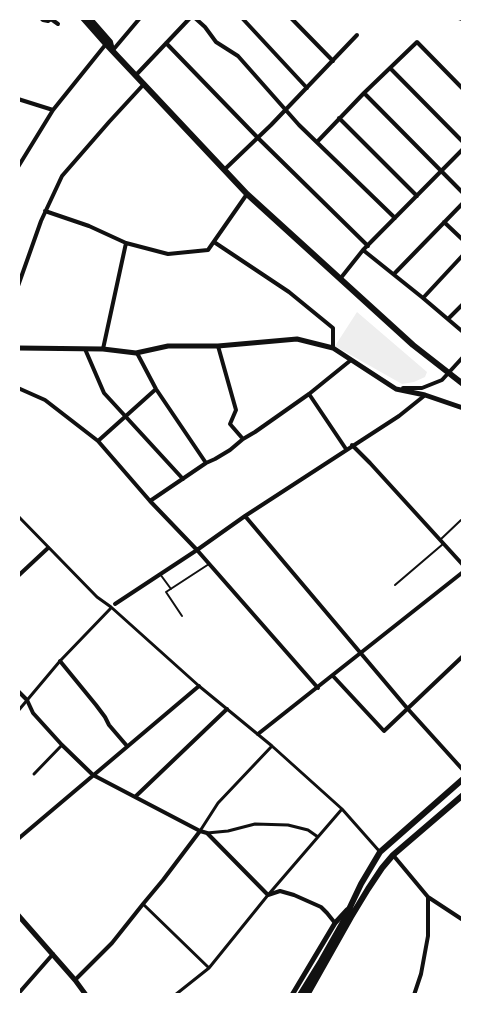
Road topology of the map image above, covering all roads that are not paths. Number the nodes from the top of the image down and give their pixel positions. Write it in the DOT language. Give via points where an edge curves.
graph roads {
  1 [pos="41,18"];
  2 [pos="83,18"];
  3 [pos="89,18"];
  4 [pos="140,18"];
  5 [pos="190,18"];
  6 [pos="195,18"];
  7 [pos="242,18"];
  8 [pos="291,18"];
  9 [pos="58,24"];
  10 [pos="357,35"];
  11 [pos="106,44"];
  12 [pos="166,44"];
  13 [pos="112,50"];
  14 [pos="333,61"];
  15 [pos="390,68"];
  16 [pos="136,76"];
  17 [pos="144,84"];
  18 [pos="307,88"];
  19 [pos="463,89"];
  20 [pos="364,93"];
  21 [pos="18,99"];
  22 [pos="53,110"];
  23 [pos="286,110"];
  24 [pos="339,118"];
  25 [pos="258,138"];
  26 [pos="317,142"];
  27 [pos="463,142"];
  28 [pos="463,149"];
  29 [pos="18,168"];
  30 [pos="224,171"];
  31 [pos="442,172"];
  32 [pos="463,193"];
  33 [pos="248,194"];
  34 [pos="417,196"];
  35 [pos="463,203"];
  36 [pos="45,211"];
  37 [pos="395,218"];
  38 [pos="444,222"];
  39 [pos="463,240"];
  40 [pos="214,242"];
  41 [pos="126,243"];
  42 [pos="368,246"];
  43 [pos="363,250"];
  44 [pos="463,255"];
  45 [pos="394,274"];
  46 [pos="339,279"];
  47 [pos="18,286"];
  48 [pos="423,298"];
  49 [pos="463,304"];
  50 [pos="448,319"];
  51 [pos="463,332"];
  52 [pos="218,346"];
  53 [pos="18,348"];
  54 [pos="333,348"];
  55 [pos="103,349"];
  56 [pos="85,350"];
  57 [pos="136,352"];
  58 [pos="463,357"];
  59 [pos="351,360"];
  60 [pos="448,373"];
  61 [pos="463,384"];
  62 [pos="18,388"];
  63 [pos="156,389"];
  64 [pos="396,389"];
  65 [pos="309,394"];
  66 [pos="425,395"];
  67 [pos="463,408"];
  68 [pos="126,416"];
  69 [pos="243,439"];
  70 [pos="98,441"];
  71 [pos="352,445"];
  72 [pos="346,449"];
  73 [pos="206,463"];
  74 [pos="183,479"];
  75 [pos="150,501"];
  76 [pos="18,516"];
  77 [pos="244,516"];
  78 [pos="461,520"];
  79 [pos="441,542"];
  80 [pos="48,548"];
  81 [pos="197,550"];
  82 [pos="209,564"];
  83 [pos="463,565"];
  84 [pos="463,572"];
  85 [pos="160,574"];
  86 [pos="18,576"];
  87 [pos="395,585"];
  88 [pos="171,589"];
  89 [pos="113,606"];
  90 [pos="182,616"];
  91 [pos="362,653"];
  92 [pos="463,656"];
  93 [pos="60,661"];
  94 [pos="333,676"];
  95 [pos="200,686"];
  96 [pos="318,688"];
  97 [pos="18,691"];
  98 [pos="27,700"];
  99 [pos="407,708"];
  100 [pos="227,709"];
  101 [pos="18,711"];
  102 [pos="258,734"];
  103 [pos="62,745"];
  104 [pos="127,746"];
  105 [pos="272,746"];
  106 [pos="463,770"];
  107 [pos="34,774"];
  108 [pos="93,775"];
  109 [pos="463,779"];
  110 [pos="463,795"];
  111 [pos="136,796"];
  112 [pos="342,809"];
  113 [pos="200,831"];
  114 [pos="207,833"];
  115 [pos="318,837"];
  116 [pos="18,839"];
  117 [pos="380,852"];
  118 [pos="393,855"];
  119 [pos="268,895"];
  120 [pos="428,897"];
  121 [pos="143,904"];
  122 [pos="348,908"];
  123 [pos="18,915"];
  124 [pos="463,920"];
  125 [pos="335,923"];
  126 [pos="53,954"];
  127 [pos="209,968"];
  128 [pos="75,980"];
  129 [pos="18,994"];
  130 [pos="86,995"];
  131 [pos="174,995"];
  132 [pos="292,995"];
  133 [pos="300,995"];
  134 [pos="307,995"];
  135 [pos="414,995"];
  1 -- 9 [label="street"];
  2 -- 11 [label="main road"];
  3 -- 13 [label="main road" via="110,42"];
  4 -- 13 [label="street"];
  5 -- 12 [label="street"];
  6 -- 23 [label="street" via="216,42 238,56"];
  7 -- 18 [label="street"];
  8 -- 14 [label="street"];
  10 -- 14 [label="street"];
  11 -- 13 [label="main road"];
  11 -- 22 [label="street"];
  12 -- 16 [label="street"];
  12 -- 25 [label="street"];
  13 -- 16 [label="main road"];
  14 -- 18 [label="street"];
  15 -- 19 [label="street" via="417,42"];
  15 -- 20 [label="street"];
  15 -- 27 [label="street"];
  16 -- 17 [label="main road"];
  17 -- 30 [label="main road"];
  17 -- 36 [label="street" via="62,176"];
  18 -- 23 [label="street"];
  20 -- 24 [label="street"];
  20 -- 31 [label="street"];
  21 -- 22 [label="street"];
  22 -- 29 [label="street"];
  23 -- 25 [label="street"];
  23 -- 26 [label="street"];
  24 -- 26 [label="street"];
  24 -- 34 [label="street"];
  25 -- 30 [label="street"];
  25 -- 42 [label="street"];
  26 -- 37 [label="street"];
  28 -- 31 [label="street"];
  30 -- 33 [label="main road"];
  31 -- 32 [label="street"];
  31 -- 34 [label="street"];
  33 -- 40 [label="street"];
  33 -- 46 [label="main road"];
  34 -- 37 [label="street"];
  35 -- 38 [label="street"];
  36 -- 41 [label="street"];
  36 -- 47 [label="street"];
  37 -- 42 [label="street"];
  38 -- 39 [label="street"];
  38 -- 45 [label="street"];
  40 -- 41 [label="street" via="208,250 168,254"];
  40 -- 54 [label="street" via="289,292 333,328"];
  41 -- 55 [label="street"];
  42 -- 43 [label="street"];
  43 -- 45 [label="street"];
  43 -- 46 [label="street"];
  44 -- 48 [label="street"];
  45 -- 48 [label="street"];
  46 -- 60 [label="main road"];
  48 -- 50 [label="street"];
  49 -- 50 [label="street"];
  50 -- 51 [label="street"];
  52 -- 54 [label="street" via="297,339"];
  52 -- 57 [label="street" via="168,346"];
  52 -- 69 [label="street" via="236,410 230,424"];
  53 -- 56 [label="street"];
  54 -- 59 [label="street"];
  55 -- 56 [label="street"];
  55 -- 57 [label="street"];
  56 -- 68 [label="street" via="104,393"];
  57 -- 63 [label="street"];
  58 -- 60 [label="street"];
  59 -- 64 [label="street"];
  59 -- 65 [label="street"];
  60 -- 61 [label="main road"];
  60 -- 64 [label="street" via="442,380 422,388"];
  62 -- 70 [label="street" via="45,400"];
  63 -- 68 [label="street"];
  63 -- 73 [label="street"];
  64 -- 66 [label="street"];
  65 -- 69 [label="street"];
  65 -- 72 [label="street"];
  66 -- 67 [label="street"];
  66 -- 71 [label="street"];
  68 -- 70 [label="street"];
  68 -- 74 [label="street"];
  69 -- 73 [label="street"];
  70 -- 75 [label="street"];
  71 -- 72 [label="street"];
  71 -- 79 [label="street"];
  72 -- 77 [label="street"];
  73 -- 74 [label="street"];
  74 -- 75 [label="street"];
  75 -- 81 [label="street"];
  76 -- 80 [label="street"];
  77 -- 81 [label="street"];
  77 -- 91 [label="street"];
  78 -- 79 [label="lane"];
  79 -- 83 [label="street"];
  79 -- 87 [label="lane"];
  80 -- 86 [label="street"];
  80 -- 89 [label="street" via="97,597"];
  81 -- 82 [label="street"];
  81 -- 85 [label="street"];
  82 -- 88 [label="lane"];
  82 -- 96 [label="street"];
  84 -- 91 [label="street"];
  85 -- 88 [label="lane"];
  85 -- 89 [label="street"];
  88 -- 90 [label="lane" via="166,592"];
  89 -- 93 [label="street"];
  89 -- 95 [label="street"];
  91 -- 94 [label="street"];
  91 -- 99 [label="street"];
  92 -- 99 [label="street"];
  93 -- 98 [label="street"];
  93 -- 104 [label="street"];
  94 -- 96 [label="street"];
  94 -- 99 [label="street" via="384,731"];
  95 -- 100 [label="street"];
  95 -- 104 [label="street"];
  96 -- 102 [label="street"];
  97 -- 98 [label="street"];
  98 -- 101 [label="street"];
  98 -- 103 [label="street" via="33,713"];
  99 -- 106 [label="street"];
  100 -- 102 [label="street"];
  100 -- 111 [label="street"];
  102 -- 105 [label="street"];
  103 -- 107 [label="street"];
  103 -- 108 [label="street"];
  104 -- 108 [label="street"];
  105 -- 112 [label="street"];
  105 -- 113 [label="street" via="218,802"];
  108 -- 111 [label="street"];
  108 -- 116 [label="street"];
  109 -- 117 [label="main road"];
  110 -- 118 [label="main road"];
  111 -- 113 [label="street"];
  112 -- 115 [label="street"];
  112 -- 117 [label="street"];
  113 -- 114 [label="street"];
  113 -- 121 [label="street"];
  114 -- 115 [label="street" via="255,824 288,825"];
  114 -- 119 [label="street"];
  115 -- 119 [label="street"];
  117 -- 122 [label="main road"];
  118 -- 120 [label="street"];
  118 -- 134 [label="main road" via="368,889"];
  119 -- 125 [label="street" via="280,891 294,895 321,907"];
  119 -- 127 [label="street"];
  120 -- 124 [label="street"];
  120 -- 135 [label="street" via="428,936"];
  121 -- 127 [label="street"];
  121 -- 128 [label="street"];
  122 -- 125 [label="street"];
  122 -- 133 [label="main road"];
  123 -- 126 [label="street"];
  125 -- 132 [label="street"];
  126 -- 128 [label="street"];
  126 -- 129 [label="street"];
  127 -- 131 [label="street"];
  128 -- 130 [label="street"];
}
